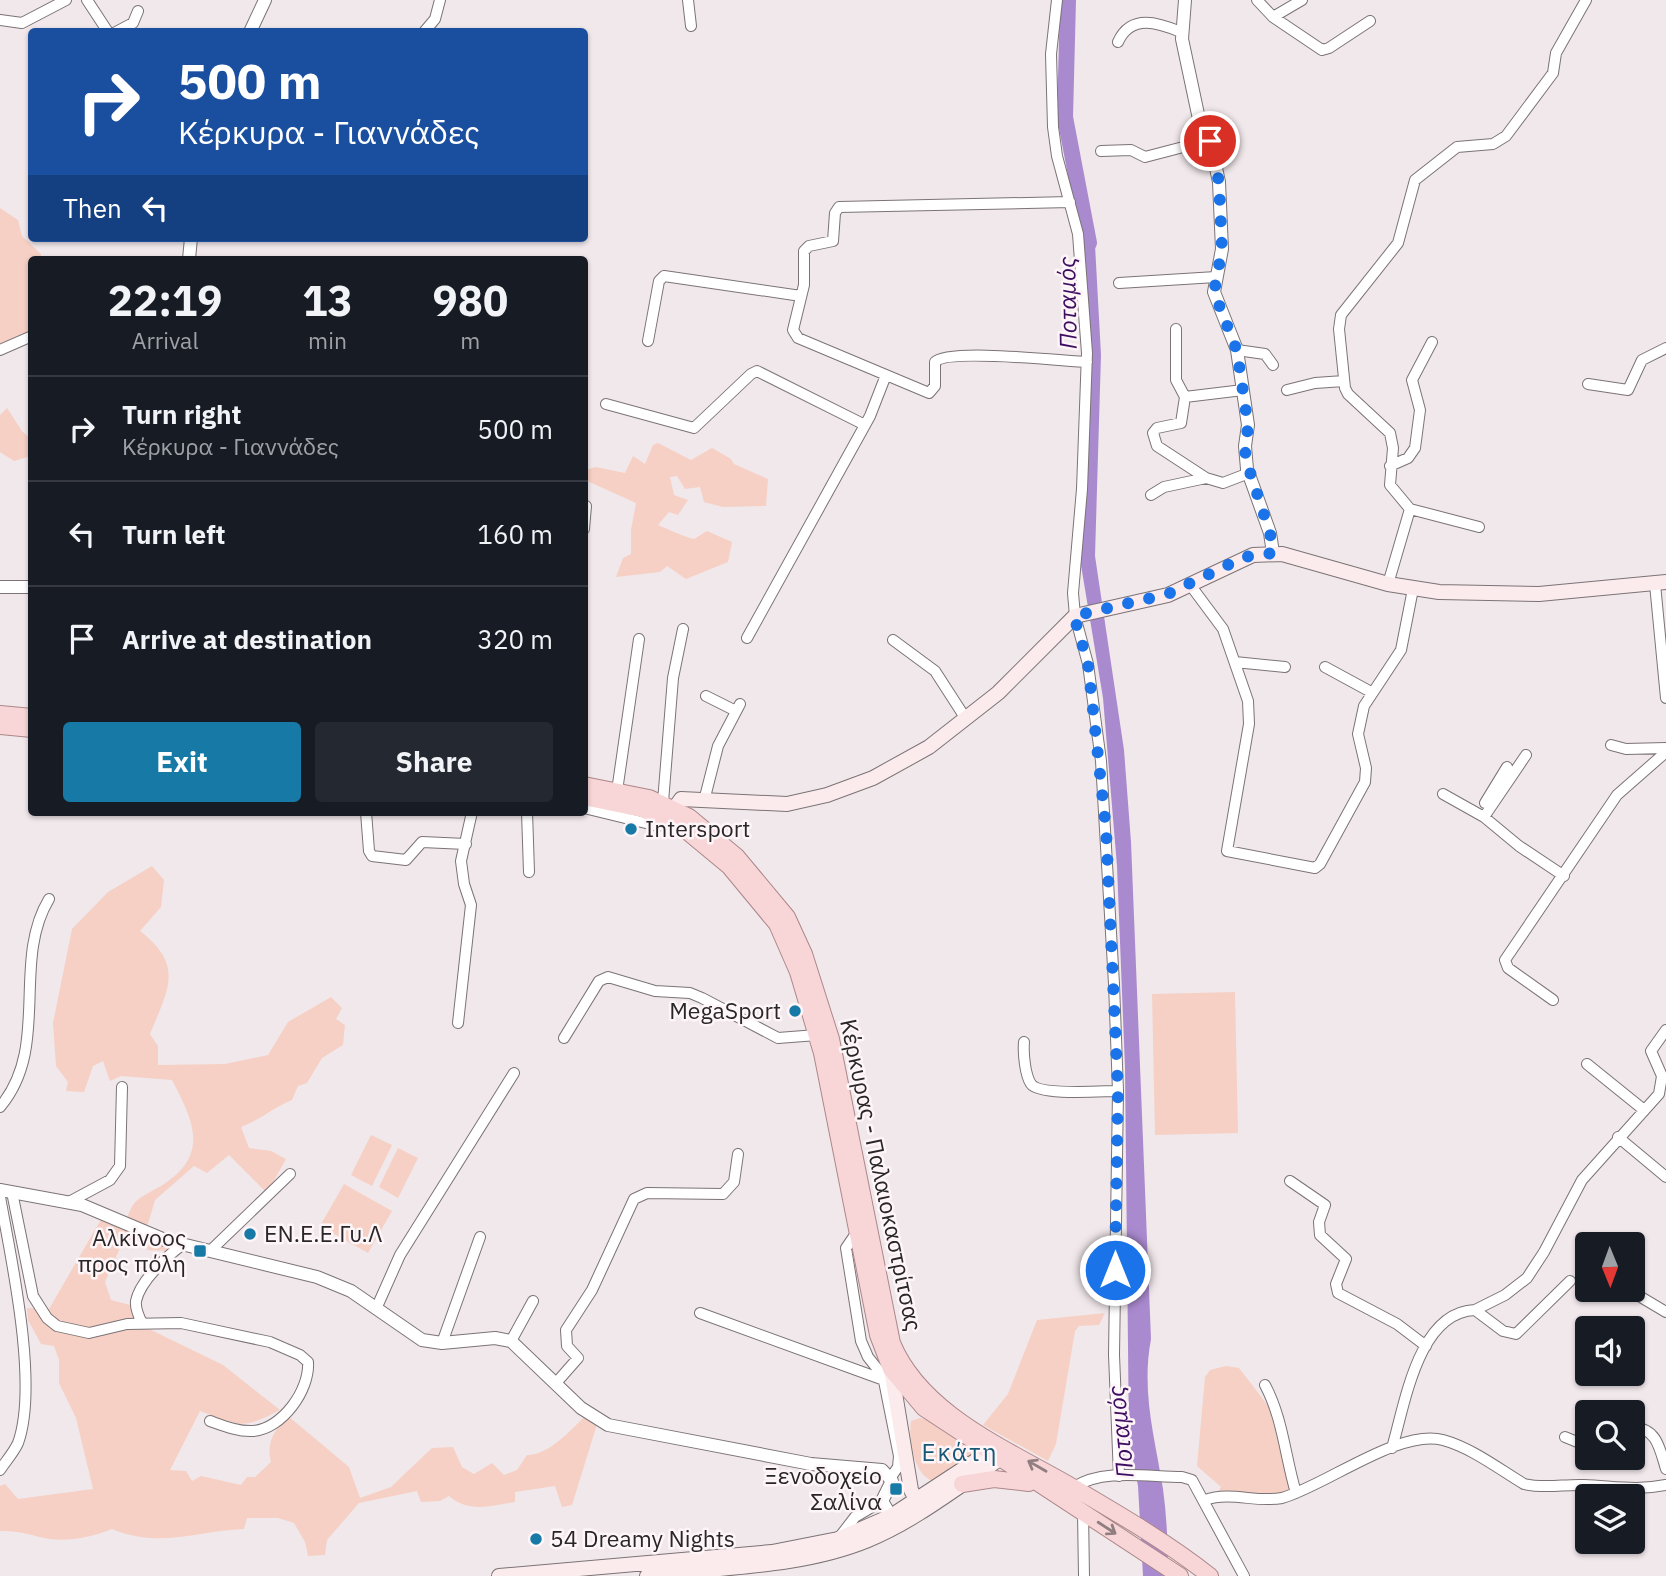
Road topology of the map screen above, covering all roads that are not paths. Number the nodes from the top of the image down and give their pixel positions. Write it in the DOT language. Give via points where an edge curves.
graph roads {
  1 [pos="66,0"];
  2 [pos="87,0"];
  3 [pos="265,0"];
  4 [pos="440,0"];
  5 [pos="688,0"];
  6 [pos="1057,0"];
  7 [pos="1185,0"];
  8 [pos="1257,0"];
  9 [pos="1302,0"];
  10 [pos="1586,0"];
  11 [pos="138,11"];
  12 [pos="1272,17"];
  13 [pos="0,20"];
  14 [pos="1370,21"];
  15 [pos="691,26"];
  16 [pos="105,28"];
  17 [pos="124,28"];
  18 [pos="252,28"];
  19 [pos="427,28"];
  20 [pos="1181,32"];
  21 [pos="1118,41"];
  22 [pos="1210,141"];
  23 [pos="1101,150"];
  24 [pos="1070,202"];
  25 [pos="1216,277"];
  26 [pos="1119,283"];
  27 [pos="801,296"];
  28 [pos="1176,329"];
  29 [pos="28,338"];
  30 [pos="648,341"];
  31 [pos="1432,341"];
  32 [pos="1666,348"];
  33 [pos="0,350"];
  34 [pos="1237,351"];
  35 [pos="1087,362"];
  36 [pos="1273,365"];
  37 [pos="886,375"];
  38 [pos="1345,381"];
  39 [pos="1588,384"];
  40 [pos="1243,390"];
  41 [pos="1287,390"];
  42 [pos="1185,397"];
  43 [pos="606,404"];
  44 [pos="865,425"];
  45 [pos="1391,466"];
  46 [pos="1249,473"];
  47 [pos="1206,478"];
  48 [pos="1151,495"];
  49 [pos="1410,509"];
  50 [pos="1479,527"];
  51 [pos="1273,553"];
  52 [pos="1660,583"];
  53 [pos="1388,584"];
  54 [pos="1191,586"];
  55 [pos="0,587"];
  56 [pos="28,587"];
  57 [pos="1413,589"];
  58 [pos="1080,614"];
  59 [pos="683,629"];
  60 [pos="747,638"];
  61 [pos="639,639"];
  62 [pos="893,640"];
  63 [pos="1235,662"];
  64 [pos="1285,667"];
  65 [pos="1325,667"];
  66 [pos="1371,692"];
  67 [pos="706,696"];
  68 [pos="1666,698"];
  69 [pos="0,714"];
  70 [pos="28,717"];
  71 [pos="966,719"];
  72 [pos="0,726"];
  73 [pos="28,729"];
  74 [pos="1611,745"];
  75 [pos="1666,750"];
  76 [pos="1526,755"];
  77 [pos="1507,767"];
  78 [pos="588,787"];
  79 [pos="1443,793"];
  80 [pos="588,798"];
  81 [pos="704,801"];
  82 [pos="615,802"];
  83 [pos="588,807"];
  84 [pos="672,812"];
  85 [pos="366,816"];
  86 [pos="471,816"];
  87 [pos="527,816"];
  88 [pos="1481,816"];
  89 [pos="466,844"];
  90 [pos="529,872"];
  91 [pos="1564,876"];
  92 [pos="49,899"];
  93 [pos="1553,1000"];
  94 [pos="458,1023"];
  95 [pos="1666,1030"];
  96 [pos="817,1035"];
  97 [pos="564,1038"];
  98 [pos="1024,1042"];
  99 [pos="1587,1064"];
  100 [pos="514,1073"];
  101 [pos="122,1087"];
  102 [pos="1118,1091"];
  103 [pos="0,1107"];
  104 [pos="1644,1110"];
  105 [pos="1618,1137"];
  106 [pos="738,1154"];
  107 [pos="290,1174"];
  108 [pos="1666,1177"];
  109 [pos="1290,1181"];
  110 [pos="4,1193"];
  111 [pos="69,1202"];
  112 [pos="480,1237"];
  113 [pos="182,1245"];
  114 [pos="210,1251"];
  115 [pos="1570,1281"];
  116 [pos="1645,1300"];
  117 [pos="533,1301"];
  118 [pos="376,1309"];
  119 [pos="1475,1310"];
  120 [pos="1666,1312"];
  121 [pos="700,1313"];
  122 [pos="142,1323"];
  123 [pos="511,1341"];
  124 [pos="442,1343"];
  125 [pos="1426,1346"];
  126 [pos="887,1375"];
  127 [pos="556,1383"];
  128 [pos="1265,1385"];
  129 [pos="933,1415"];
  130 [pos="210,1421"];
  131 [pos="901,1424"];
  132 [pos="1645,1430"];
  133 [pos="1565,1437"];
  134 [pos="1575,1441"];
  135 [pos="1392,1448"];
  136 [pos="1000,1452"];
  137 [pos="909,1462"];
  138 [pos="1666,1469"];
  139 [pos="0,1470"];
  140 [pos="1119,1476"];
  141 [pos="891,1477"];
  142 [pos="962,1484"];
  143 [pos="1039,1485"];
  144 [pos="1666,1485"];
  145 [pos="1074,1487"];
  146 [pos="1296,1493"];
  147 [pos="932,1497"];
  148 [pos="1205,1500"];
  149 [pos="882,1502"];
  150 [pos="919,1506"];
  151 [pos="1083,1513"];
  152 [pos="894,1521"];
  153 [pos="838,1539"];
  154 [pos="560,1573"];
  155 [pos="499,1576"];
  156 [pos="647,1576"];
  157 [pos="1084,1576"];
  158 [pos="1180,1576"];
  159 [pos="1210,1576"];
  160 [pos="1244,1576"];
  1 -- 13 [label="street" via="22,23"];
  2 -- 16 [label="street"];
  3 -- 18 [label="street"];
  4 -- 19 [label="street"];
  5 -- 15 [label="street"];
  6 -- 24 [label="street" via="1051,54 1053,127"];
  7 -- 20 [label="street"];
  8 -- 12 [label="street"];
  9 -- 12 [label="street"];
  10 -- 38 [label="street" via="1556,53 1553,73 1507,136 1493,144 1457,147 1415,180 1398,243 1341,315"];
  11 -- 17 [label="street" via="133,23"];
  12 -- 14 [label="street" via="1325,50"];
  20 -- 21 [label="street" via="1139,22"];
  20 -- 22 [label="street" via="1199,119"];
  22 -- 23 [label="street" via="1145,158 1133,150"];
  22 -- 25 [label="street" via="1219,182 1222,249"];
  24 -- 27 [label="street" via="839,207 833,241 804,251"];
  24 -- 35 [label="street" via="1078,234"];
  25 -- 26 [label="street"];
  25 -- 34 [label="street" via="1214,292"];
  27 -- 30 [label="street" via="664,275"];
  27 -- 37 [label="street" via="793,327 796,337"];
  28 -- 42 [label="street" via="1176,380"];
  29 -- 33 [label="street"];
  31 -- 45 [label="street" via="1412,380 1420,410 1415,448 1408,458"];
  32 -- 39 [label="street" via="1642,360 1628,390"];
  34 -- 36 [label="street" via="1265,354"];
  34 -- 40 [label="street"];
  35 -- 37 [label="street" via="940,357 934,362 935,386 929,393"];
  35 -- 58 [label="street" via="1073,593"];
  37 -- 44 [label="street"];
  38 -- 41 [label="street"];
  38 -- 45 [label="street" via="1348,394 1390,433"];
  40 -- 42 [label="street"];
  40 -- 46 [label="street"];
  42 -- 47 [label="street" via="1182,421 1157,428 1154,442"];
  43 -- 44 [label="street" via="694,428 757,371"];
  44 -- 60 [label="street"];
  45 -- 49 [label="street" via="1391,489"];
  46 -- 47 [label="street" via="1223,483"];
  46 -- 51 [label="street"];
  47 -- 48 [label="street" via="1164,487"];
  49 -- 50 [label="street"];
  49 -- 53 [label="street"];
  51 -- 53 [label="main road"];
  51 -- 54 [label="main road" via="1244,557"];
  52 -- 57 [label="main road" via="1539,594"];
  52 -- 68 [label="street"];
  53 -- 57 [label="main road"];
  54 -- 58 [label="main road"];
  54 -- 63 [label="street" via="1220,622"];
  55 -- 56 [label="street"];
  57 -- 66 [label="street" via="1401,650"];
  58 -- 71 [label="main road"];
  58 -- 102 [label="street" via="1101,761"];
  59 -- 84 [label="street" via="673,678"];
  61 -- 82 [label="street"];
  62 -- 71 [label="street" via="934,671"];
  63 -- 64 [label="street"];
  63 -- 66 [label="street" via="1250,715 1227,850 1319,866 1365,782 1358,734"];
  65 -- 66 [label="street"];
  67 -- 81 [label="street" via="738,707 718,747"];
  69 -- 70 [label="main road"];
  71 -- 81 [label="main road" via="917,755 838,791 787,804"];
  72 -- 73 [label="main road"];
  74 -- 75 [label="street" via="1626,750"];
  75 -- 91 [label="street" via="1622,788"];
  76 -- 88 [label="street"];
  77 -- 88 [label="street"];
  78 -- 82 [label="main road, Κέρκυρας - Παλαιοκαστρίτσας"];
  79 -- 88 [label="street"];
  80 -- 82 [label="main road, Κέρκυρας - Παλαιοκαστρίτσας"];
  81 -- 84 [label="main road"];
  82 -- 83 [label="street"];
  82 -- 84 [label="main road, Κέρκυρας - Παλαιοκαστρίτσας"];
  84 -- 96 [label="main road, Κέρκυρας - Παλαιοκαστρίτσας" via="770,913 788,947"];
  84 -- 136 [label="main road, Κέρκυρας - Παλαιοκαστρίτσας" via="728,848 756,876 780,906 799,942 837,1062 885,1317 897,1354 915,1383"];
  85 -- 89 [label="street" via="372,856 406,860 425,841"];
  86 -- 89 [label="street"];
  87 -- 90 [label="street"];
  88 -- 91 [label="street"];
  89 -- 94 [label="street" via="461,867 471,905"];
  91 -- 93 [label="street" via="1505,960 1508,968"];
  92 -- 103 [label="street" via="39,914 31,944 32,1003 24,1055"];
  95 -- 104 [label="street" via="1651,1051 1662,1076 1661,1089"];
  96 -- 97 [label="street" via="778,1038 690,993 655,991 608,976 599,981"];
  96 -- 126 [label="main road, Κέρκυρας - Παλαιοκαστρίτσας"];
  98 -- 102 [label="street" via="1030,1082 1035,1087"];
  99 -- 104 [label="street"];
  100 -- 118 [label="street" via="400,1255"];
  101 -- 111 [label="street" via="120,1166 110,1180"];
  102 -- 140 [label="street" via="1114,1355"];
  104 -- 105 [label="street"];
  105 -- 108 [label="street"];
  105 -- 119 [label="street" via="1582,1180 1527,1278"];
  106 -- 127 [label="street" via="734,1182 723,1194 647,1193 634,1199 592,1290 566,1330 567,1346 578,1357"];
  107 -- 114 [label="street"];
  109 -- 125 [label="street" via="1325,1205 1320,1235 1346,1259 1336,1284 1338,1293 1397,1324"];
  110 -- 111 [label="street"];
  110 -- 122 [label="street" via="29,1283 47,1318 60,1328 79,1332"];
  110 -- 139 [label="street" via="24,1351 24,1392 18,1443"];
  111 -- 113 [label="street"];
  112 -- 124 [label="street"];
  113 -- 114 [label="street"];
  113 -- 122 [label="street" via="159,1263 138,1296"];
  114 -- 118 [label="street" via="317,1277 351,1291"];
  115 -- 119 [label="street" via="1516,1334 1503,1331"];
  116 -- 120 [label="street"];
  117 -- 123 [label="street"];
  118 -- 124 [label="street" via="422,1340"];
  119 -- 125 [label="street" via="1450,1317"];
  121 -- 126 [label="street"];
  122 -- 130 [label="street" via="181,1323 263,1340 308,1362 299,1394 271,1426 250,1431"];
  123 -- 124 [label="street"];
  123 -- 127 [label="street"];
  125 -- 135 [label="street"];
  126 -- 129 [label="main road, Κέρκυρας - Παλαιοκαστρίτσας"];
  126 -- 131 [label="main road"];
  126 -- 141 [label="street" via="899,1456"];
  127 -- 141 [label="street" via="581,1408 608,1425 811,1464 882,1470"];
  128 -- 146 [label="street" via="1280,1416"];
  129 -- 131 [label="main road" via="918,1411"];
  129 -- 136 [label="main road, Κέρκυρας - Παλαιοκαστρίτσας"];
  131 -- 137 [label="main road"];
  132 -- 138 [label="street" via="1656,1439"];
  133 -- 134 [label="street"];
  135 -- 144 [label="street" via="1441,1439 1534,1486 1622,1489"];
  135 -- 146 [label="street"];
  136 -- 142 [label="main road"];
  136 -- 143 [label="main road, Κέρκυρας - Παλαιοκαστρίτσας"];
  145 -- 136 [label="main road, Κέρκυρας - Παλαιοκαστρίτσας, one-way"];
  136 -- 147 [label="main road"];
  137 -- 147 [label="main road"];
  137 -- 150 [label="main road" via="911,1490"];
  140 -- 145 [label="street" via="1090,1479"];
  140 -- 148 [label="street" via="1192,1480"];
  141 -- 149 [label="street" via="892,1485"];
  142 -- 143 [label="main road" via="1008,1479"];
  142 -- 147 [label="main road"];
  143 -- 151 [label="main road, Κέρκυρας - Παλαιοκαστρίτσας"];
  145 -- 159 [label="main road, Κέρκυρας - Παλαιοκαστρίτσας" via="1134,1522"];
  146 -- 148 [label="street" via="1272,1500 1232,1496"];
  147 -- 150 [label="main road"];
  148 -- 160 [label="street"];
  149 -- 152 [label="street"];
  149 -- 153 [label="street" via="855,1517"];
  150 -- 152 [label="main road"];
  151 -- 157 [label="street"];
  151 -- 158 [label="main road, Κέρκυρας - Παλαιοκαστρίτσας, one-way"];
  152 -- 153 [label="main road"];
  152 -- 156 [label="main road" via="859,1544 810,1557"];
  153 -- 154 [label="main road" via="772,1552"];
  154 -- 155 [label="main road"];
}
